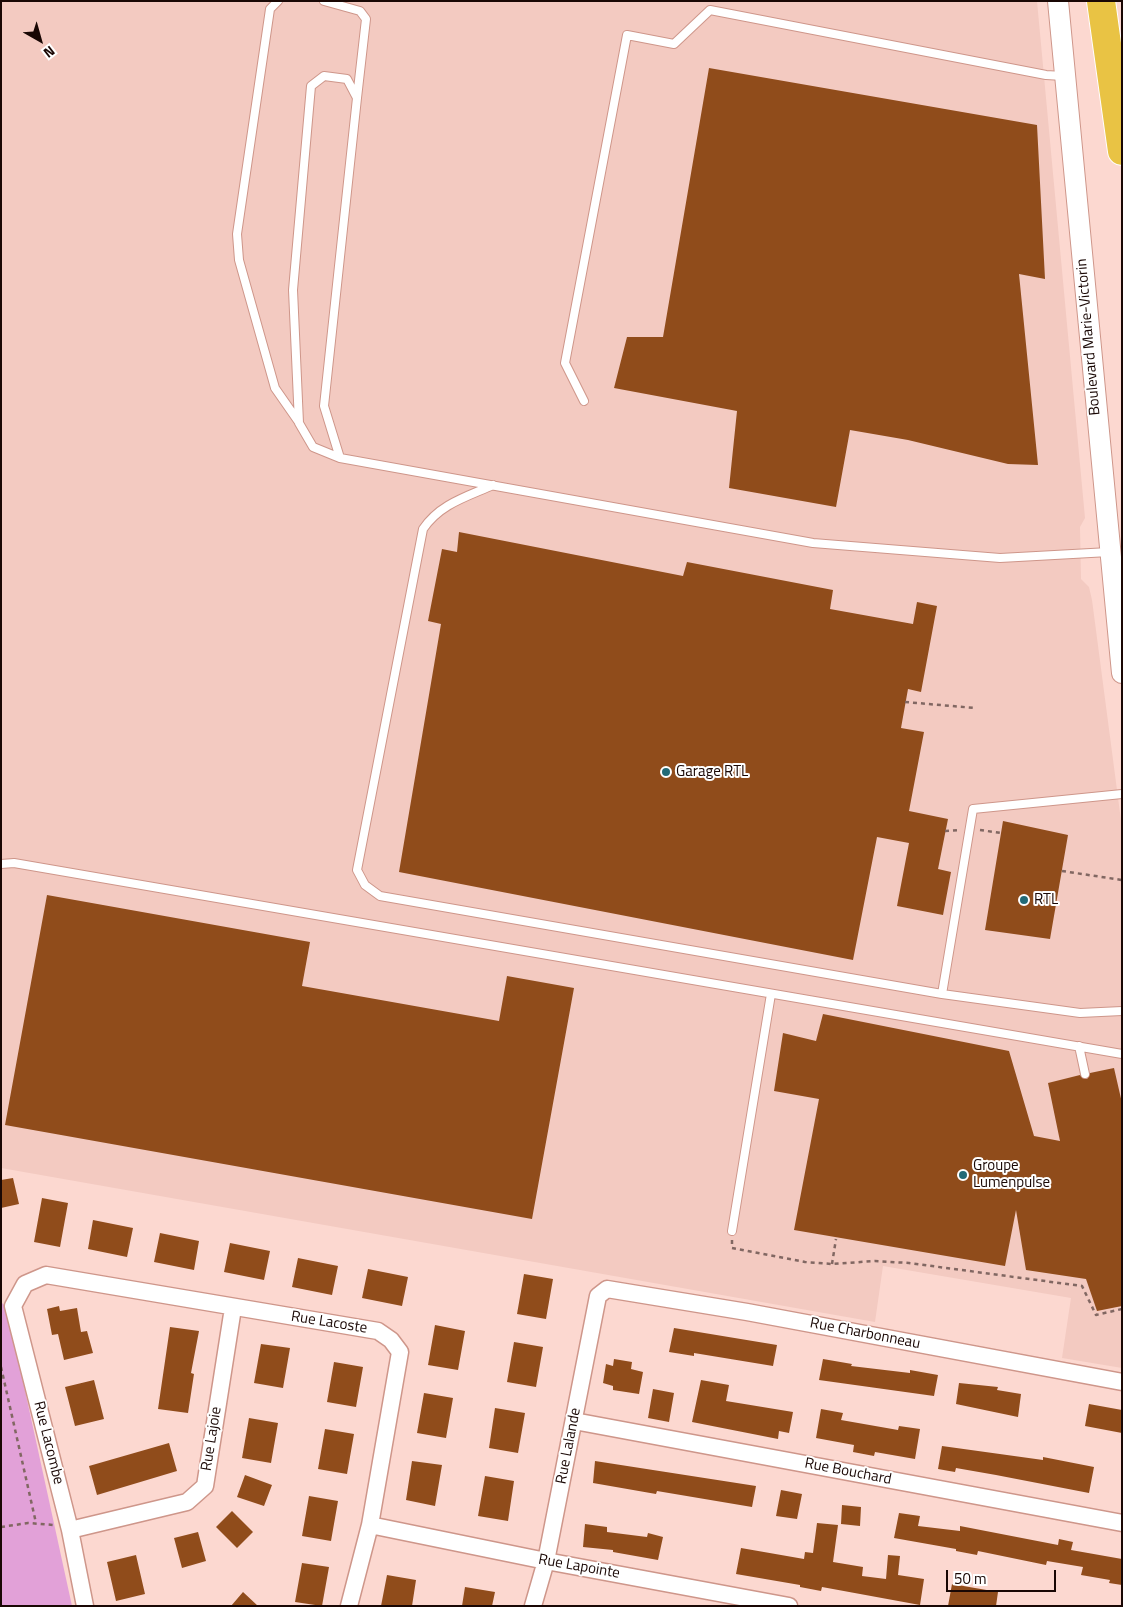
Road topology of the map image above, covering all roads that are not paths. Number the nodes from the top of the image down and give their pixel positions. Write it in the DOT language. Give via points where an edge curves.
graph roads {
  1 [pos="278,1"];
  2 [pos="324,1"];
  3 [pos="1058,1"];
  4 [pos="1101,1"];
  5 [pos="1118,1"];
  6 [pos="1122,28"];
  7 [pos="1065,76"];
  8 [pos="357,98"];
  9 [pos="1122,151"];
  10 [pos="584,401"];
  11 [pos="299,423"];
  12 [pos="340,458"];
  13 [pos="493,485"];
  14 [pos="1110,552"];
  15 [pos="1122,673"];
  16 [pos="1122,794"];
  17 [pos="1,864"];
  18 [pos="771,994"];
  19 [pos="942,994"];
  20 [pos="1122,1011"];
  21 [pos="1079,1046"];
  22 [pos="1122,1054"];
  23 [pos="1085,1074"];
  24 [pos="732,1231"];
  25 [pos="25,1284"];
  26 [pos="608,1289"];
  27 [pos="233,1308"];
  28 [pos="1122,1382"];
  29 [pos="574,1421"];
  30 [pos="1122,1523"];
  31 [pos="370,1525"];
  32 [pos="70,1530"];
  33 [pos="546,1561"];
  34 [pos="85,1606"];
  35 [pos="349,1606"];
  36 [pos="533,1606"];
  37 [pos="789,1606"];
  1 -- 11 [label="lane" via="270,9 236,234 239,260 275,388"];
  2 -- 8 [label="lane" via="360,11 366,20"];
  3 -- 7 [label="street, Boulevard Marie-Victorin"];
  4 -- 9 [label="highway"];
  5 -- 6 [label="highway"];
  7 -- 10 [label="lane" via="710,10 674,44 627,35 565,363"];
  7 -- 14 [label="street, Boulevard Marie-Victorin"];
  8 -- 11 [label="lane" via="347,79 324,76 311,86 293,290"];
  8 -- 12 [label="lane" via="324,406"];
  11 -- 12 [label="lane" via="313,447"];
  12 -- 13 [label="lane"];
  13 -- 14 [label="lane" via="813,543 1000,558"];
  13 -- 19 [label="lane" via="443,506 423,529 357,870 365,886 380,896"];
  14 -- 15 [label="street, Boulevard Marie-Victorin"];
  16 -- 19 [label="lane" via="973,809"];
  17 -- 18 [label="lane" via="14,862"];
  18 -- 21 [label="lane"];
  18 -- 24 [label="lane"];
  19 -- 20 [label="lane" via="1080,1013"];
  21 -- 22 [label="lane"];
  21 -- 23 [label="lane"];
  25 -- 27 [label="street, Rue Lacoste" via="46,1275"];
  25 -- 32 [label="street, Rue Lacombe" via="13,1306"];
  26 -- 28 [label="street, Rue Charbonneau"];
  26 -- 29 [label="street, Rue Lalande" via="598,1296"];
  27 -- 31 [label="street, Rue Lacoste" via="378,1331 392,1340 400,1352"];
  27 -- 32 [label="street, Rue Lajoie" via="205,1486 186,1502"];
  29 -- 30 [label="street, Rue Bouchard"];
  29 -- 33 [label="street, Rue Lalande"];
  31 -- 33 [label="street, Rue Lapointe"];
  31 -- 35 [label="street, Rue Lacoste"];
  32 -- 34 [label="street, Rue Lacombe"];
  33 -- 36 [label="street, Rue Lalande"];
  33 -- 37 [label="street, Rue Lapointe"];
}
